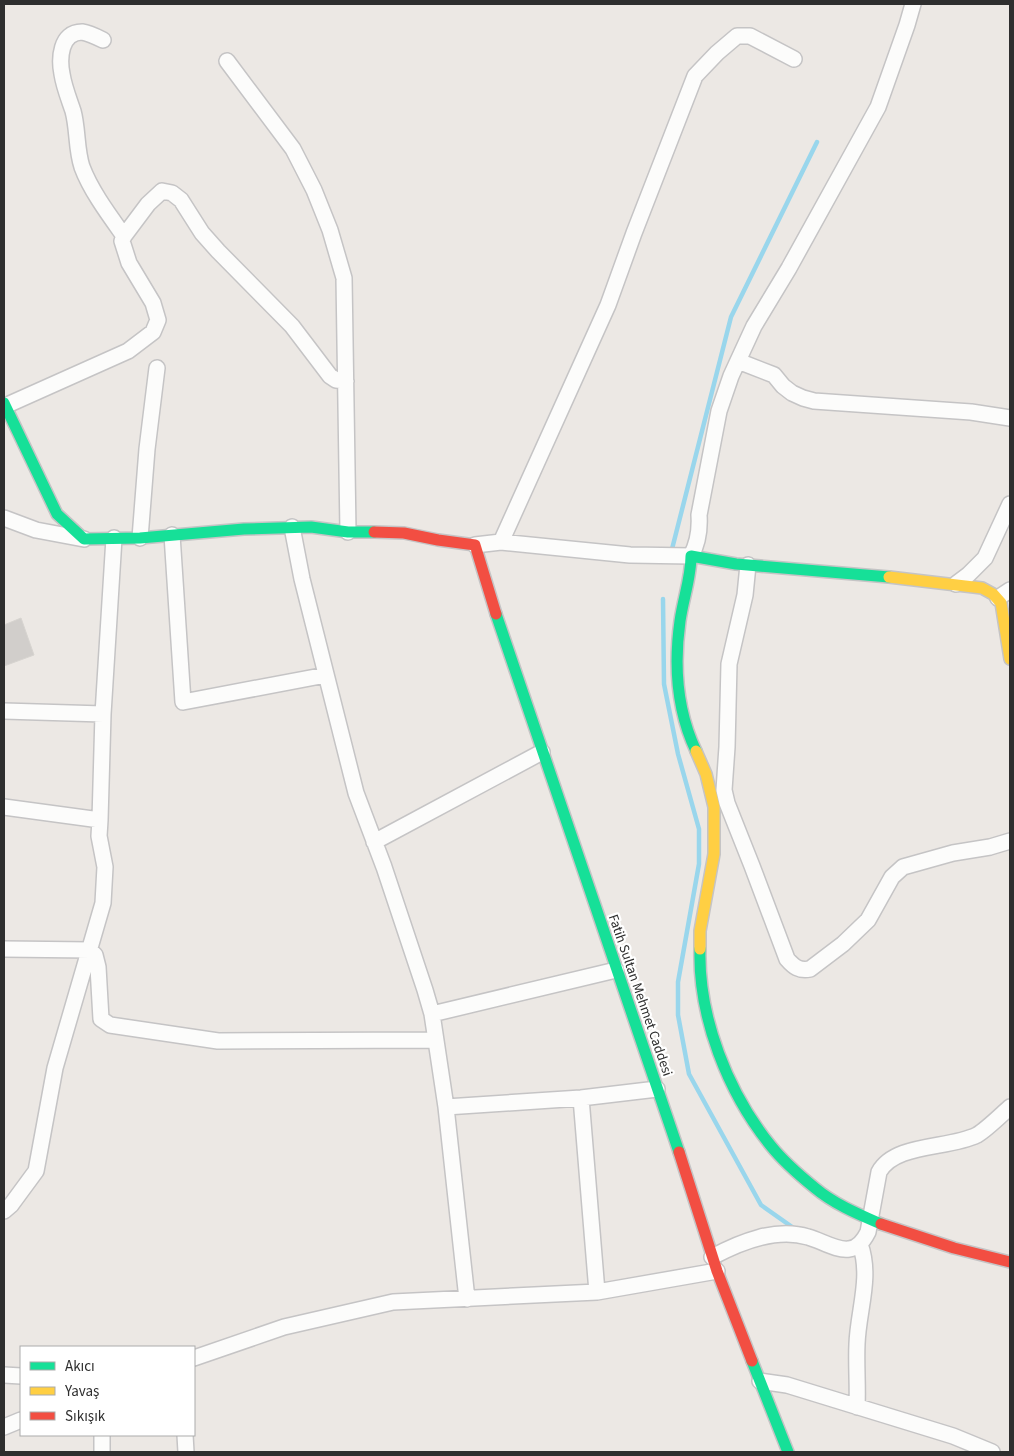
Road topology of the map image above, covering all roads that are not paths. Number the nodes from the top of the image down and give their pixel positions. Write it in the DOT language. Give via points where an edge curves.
graph roads {
  1 [pos="913,4"];
  2 [pos="103,40"];
  3 [pos="794,59"];
  4 [pos="227,61"];
  5 [pos="124,236"];
  6 [pos="738,361"];
  7 [pos="156,368"];
  8 [pos="346,381"];
  9 [pos="4,404"];
  10 [pos="1010,418"];
  11 [pos="1010,504"];
  12 [pos="4,518"];
  13 [pos="292,527"];
  14 [pos="348,532"];
  15 [pos="172,535"];
  16 [pos="114,538"];
  17 [pos="140,538"];
  18 [pos="84,539"];
  19 [pos="501,542"];
  20 [pos="475,545"];
  21 [pos="691,556"];
  22 [pos="748,565"];
  23 [pos="956,584"];
  24 [pos="1004,594"];
  25 [pos="1010,659"];
  26 [pos="326,676"];
  27 [pos="4,711"];
  28 [pos="103,714"];
  29 [pos="542,752"];
  30 [pos="4,807"];
  31 [pos="100,820"];
  32 [pos="1010,841"];
  33 [pos="374,842"];
  34 [pos="4,950"];
  35 [pos="90,950"];
  36 [pos="616,970"];
  37 [pos="432,1014"];
  38 [pos="436,1040"];
  39 [pos="657,1089"];
  40 [pos="581,1098"];
  41 [pos="446,1107"];
  42 [pos="1010,1108"];
  43 [pos="4,1211"];
  44 [pos="870,1219"];
  45 [pos="860,1244"];
  46 [pos="1010,1262"];
  47 [pos="714,1264"];
  48 [pos="597,1292"];
  49 [pos="467,1299"];
  50 [pos="195,1358"];
  51 [pos="4,1375"];
  52 [pos="20,1376"];
  53 [pos="760,1381"];
  54 [pos="857,1407"];
  55 [pos="20,1420"];
  56 [pos="4,1426"];
  57 [pos="102,1436"];
  58 [pos="185,1436"];
  59 [pos="102,1452"];
  60 [pos="186,1452"];
  61 [pos="788,1452"];
  62 [pos="992,1452"];
  1 -- 6 [label="street" via="878,108 754,326"];
  2 -- 5 [label="street" via="81,32 72,35 61,49 61,73 73,112 82,168"];
  3 -- 19 [label="street" via="750,36 737,36 695,76 608,305"];
  4 -- 8 [label="street" via="293,150 330,230 344,278"];
  5 -- 8 [label="street" via="156,195 162,190 172,193 181,200 218,251 292,326 330,376"];
  5 -- 9 [label="street" via="122,244 129,263 153,303 158,320 153,332 128,351"];
  6 -- 10 [label="street" via="774,375 792,392 814,401 971,412"];
  6 -- 21 [label="street" via="719,411 699,515 700,529"];
  7 -- 17 [label="street"];
  8 -- 14 [label="street"];
  9 -- 18 [label="street" via="57,514"];
  11 -- 23 [label="street" via="985,558"];
  12 -- 18 [label="street" via="36,530"];
  13 -- 14 [label="street"];
  13 -- 15 [label="street"];
  13 -- 26 [label="street"];
  14 -- 20 [label="street" via="404,533"];
  15 -- 17 [label="street"];
  15 -- 26 [label="street" via="183,702"];
  16 -- 17 [label="street"];
  16 -- 18 [label="street"];
  16 -- 28 [label="street"];
  19 -- 20 [label="street"];
  19 -- 21 [label="street" via="630,555"];
  20 -- 29 [label="street, Fatih Sultan Mehmet Caddesi" via="496,619"];
  21 -- 22 [label="street"];
  21 -- 44 [label="street" via="680,620 677,662 685,722 706,774 714,807 712,876 699,948 705,1010 718,1052 736,1092 770,1145 816,1190"];
  22 -- 23 [label="street"];
  22 -- 32 [label="street" via="745,595 729,664 724,790 726,803 787,959 793,966 810,969 843,944 868,920 892,877 903,867"];
  23 -- 24 [label="street"];
  24 -- 25 [label="street"];
  26 -- 33 [label="street" via="356,792"];
  27 -- 28 [label="street"];
  28 -- 31 [label="street"];
  29 -- 33 [label="street"];
  29 -- 36 [label="street, Fatih Sultan Mehmet Caddesi"];
  30 -- 31 [label="street"];
  31 -- 35 [label="street" via="99,836 105,866 103,903"];
  33 -- 37 [label="street"];
  34 -- 35 [label="street"];
  35 -- 38 [label="street" via="98,967 101,1019 110,1025 218,1041"];
  35 -- 43 [label="street" via="55,1068 36,1171"];
  36 -- 37 [label="street"];
  36 -- 39 [label="street, Fatih Sultan Mehmet Caddesi"];
  37 -- 38 [label="street"];
  38 -- 41 [label="street"];
  39 -- 40 [label="street"];
  39 -- 47 [label="street, Fatih Sultan Mehmet Caddesi"];
  40 -- 41 [label="street"];
  40 -- 48 [label="street"];
  41 -- 49 [label="street"];
  42 -- 44 [label="street" via="978,1134 901,1153 888,1160 879,1172"];
  44 -- 45 [label="street" via="866,1236"];
  44 -- 46 [label="street" via="898,1231"];
  45 -- 47 [label="street" via="847,1250 804,1236 780,1234 744,1242"];
  45 -- 54 [label="street" via="866,1269 857,1343"];
  47 -- 48 [label="street"];
  47 -- 53 [label="street, Fatih Sultan Mehmet Caddesi"];
  48 -- 49 [label="street"];
  49 -- 50 [label="street" via="393,1302 284,1326"];
  51 -- 52 [label="street"];
  53 -- 54 [label="street" via="786,1385"];
  53 -- 61 [label="street, Fatih Sultan Mehmet Caddesi"];
  54 -- 62 [label="street" via="953,1436"];
  55 -- 56 [label="street"];
  57 -- 59 [label="street"];
  58 -- 60 [label="street"];
}
